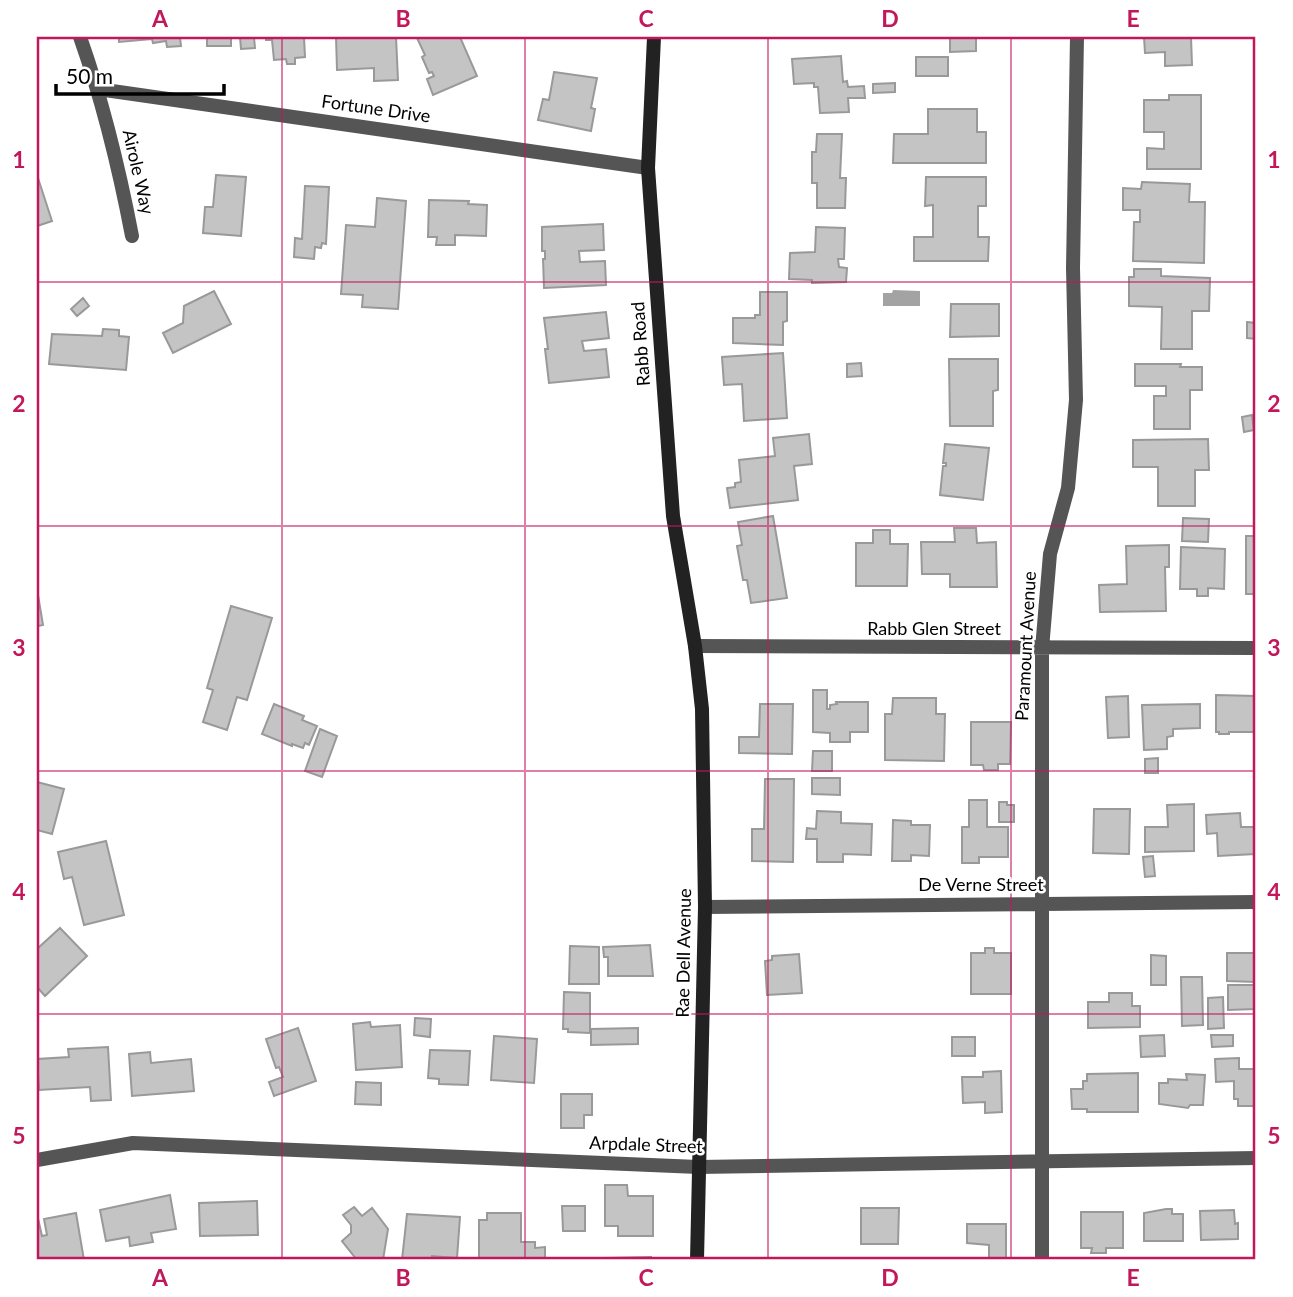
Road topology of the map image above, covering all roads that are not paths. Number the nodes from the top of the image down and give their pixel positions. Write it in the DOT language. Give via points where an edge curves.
graph roads {
  1 [pos="80,37"];
  2 [pos="654,37"];
  3 [pos="1077,37"];
  4 [pos="98,89"];
  5 [pos="648,168"];
  6 [pos="132,236"];
  7 [pos="695,646"];
  8 [pos="1256,648"];
  9 [pos="1042,649"];
  10 [pos="1256,902"];
  11 [pos="1041,904"];
  12 [pos="705,906"];
  13 [pos="1256,1158"];
  14 [pos="37,1160"];
  15 [pos="1041,1160"];
  16 [pos="698,1167"];
  17 [pos="697,1260"];
  18 [pos="1042,1260"];
  1 -- 4 [label="street, Airole Way"];
  2 -- 5 [label="street, Rabb Road"];
  3 -- 9 [label="street, Paramount Avenue" via="1076,400 1068,488 1050,554"];
  4 -- 5 [label="street, Fortune Drive"];
  4 -- 6 [label="street, Airole Way"];
  5 -- 7 [label="street, Rabb Road" via="673,516"];
  7 -- 9 [label="street, Rabb Glen Street"];
  7 -- 12 [label="street, Rae Dell Avenue" via="702,709"];
  8 -- 9 [label="street, Rabb Glen Street"];
  9 -- 11 [label="street, Paramount Avenue"];
  10 -- 11 [label="street, De Verne Street"];
  11 -- 12 [label="street, De Verne Street"];
  11 -- 15 [label="street, Paramount Avenue"];
  12 -- 16 [label="street, Rae Dell Avenue"];
  13 -- 15 [label="street, Arpdale Street"];
  14 -- 16 [label="street, Arpdale Street" via="133,1143"];
  15 -- 16 [label="street, Arpdale Street"];
  15 -- 18 [label="street, Paramount Avenue"];
  16 -- 17 [label="street, Rae Dell Avenue"];
}
